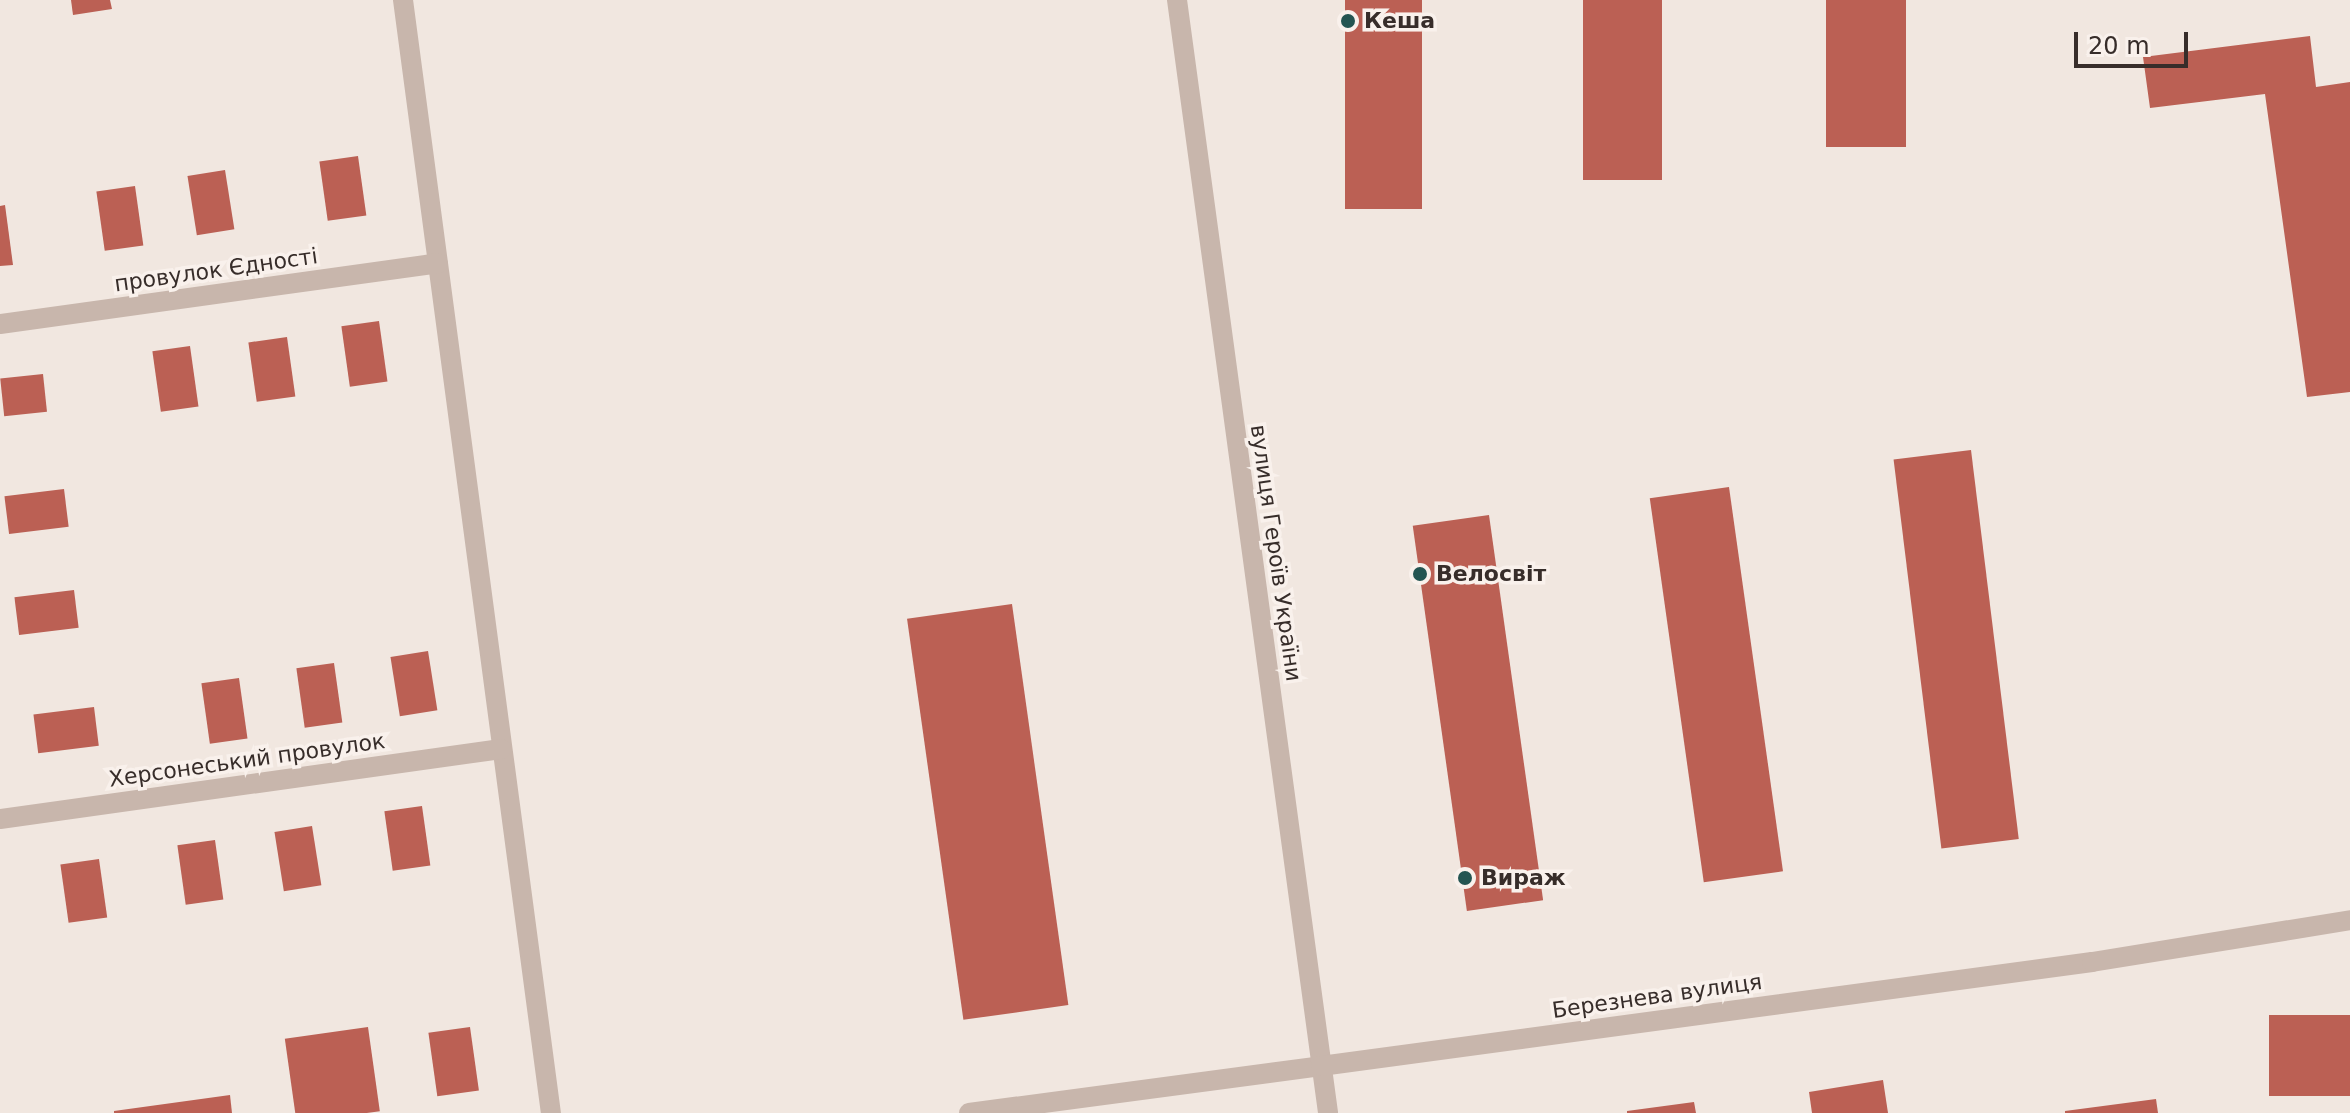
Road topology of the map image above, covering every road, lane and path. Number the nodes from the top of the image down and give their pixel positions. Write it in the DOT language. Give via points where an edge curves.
graph roads {
  1 [pos="403,0"];
  2 [pos="1177,0"];
  3 [pos="438,263"];
  4 [pos="0,324"];
  5 [pos="501,749"];
  6 [pos="0,819"];
  7 [pos="2350,920"];
  8 [pos="1321,1066"];
  9 [pos="551,1113"];
  10 [pos="969,1113"];
  11 [pos="1328,1113"];
  1 -- 3 [label="street"];
  2 -- 8 [label="street, вулиця Героїв України"];
  3 -- 4 [label="street, провулок Єдності"];
  3 -- 5 [label="street"];
  5 -- 6 [label="street, Херсонеський провулок"];
  5 -- 9 [label="street"];
  7 -- 8 [label="street, Березнева вулиця" via="2092,962"];
  8 -- 10 [label="street, Березнева вулиця"];
  8 -- 11 [label="street, вулиця Героїв України"];
}
